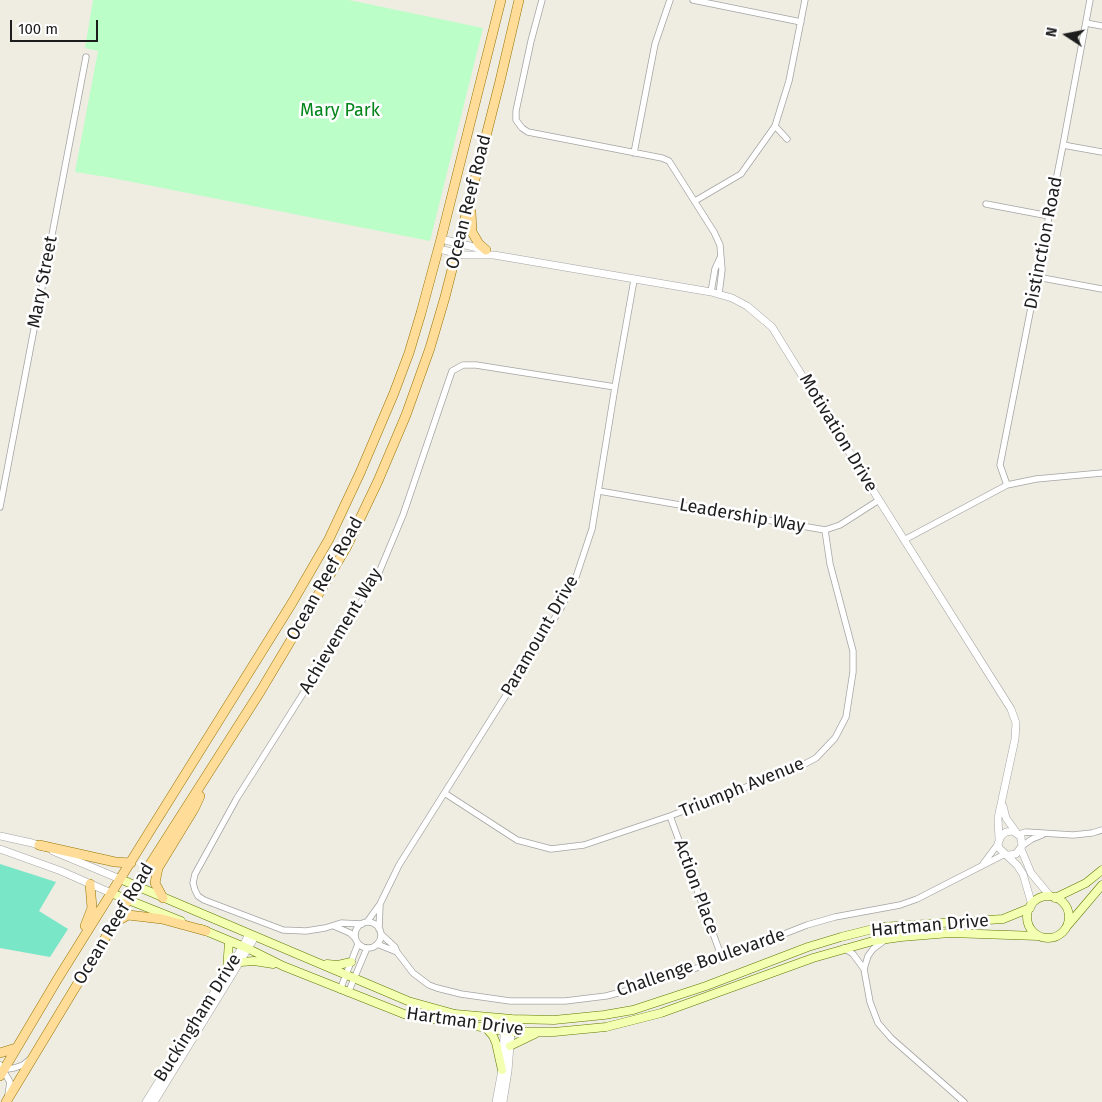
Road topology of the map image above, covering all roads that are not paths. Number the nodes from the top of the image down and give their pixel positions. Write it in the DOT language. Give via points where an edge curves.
graph roads {
  1 [pos="501,0"];
  2 [pos="519,0"];
  3 [pos="542,0"];
  4 [pos="670,0"];
  5 [pos="693,0"];
  6 [pos="805,0"];
  7 [pos="1090,0"];
  8 [pos="801,22"];
  9 [pos="1086,23"];
  10 [pos="1102,26"];
  11 [pos="86,57"];
  12 [pos="775,126"];
  13 [pos="787,139"];
  14 [pos="1063,145"];
  15 [pos="1102,152"];
  16 [pos="634,153"];
  17 [pos="472,194"];
  18 [pos="695,201"];
  19 [pos="986,204"];
  20 [pos="1049,216"];
  21 [pos="440,244"];
  22 [pos="458,249"];
  23 [pos="486,250"];
  24 [pos="494,255"];
  25 [pos="720,258"];
  26 [pos="1037,277"];
  27 [pos="634,280"];
  28 [pos="1102,289"];
  29 [pos="711,292"];
  30 [pos="719,294"];
  31 [pos="615,387"];
  32 [pos="1102,473"];
  33 [pos="1006,485"];
  34 [pos="599,491"];
  35 [pos="879,500"];
  36 [pos="0,506"];
  37 [pos="825,530"];
  38 [pos="904,540"];
  39 [pos="211,770"];
  40 [pos="446,794"];
  41 [pos="1003,798"];
  42 [pos="670,816"];
  43 [pos="1102,830"];
  44 [pos="1018,833"];
  45 [pos="1046,834"];
  46 [pos="0,836"];
  47 [pos="999,841"];
  48 [pos="38,845"];
  49 [pos="1022,848"];
  50 [pos="0,849"];
  51 [pos="1007,855"];
  52 [pos="131,863"];
  53 [pos="979,867"];
  54 [pos="1102,870"];
  55 [pos="120,880"];
  56 [pos="90,884"];
  57 [pos="1102,885"];
  58 [pos="137,886"];
  59 [pos="111,893"];
  60 [pos="1053,897"];
  61 [pos="163,898"];
  62 [pos="129,900"];
  63 [pos="380,904"];
  64 [pos="1031,906"];
  65 [pos="116,923"];
  66 [pos="365,923"];
  67 [pos="1068,925"];
  68 [pos="334,926"];
  69 [pos="206,931"];
  70 [pos="380,932"];
  71 [pos="252,935"];
  72 [pos="1038,936"];
  73 [pos="887,939"];
  74 [pos="229,940"];
  75 [pos="357,941"];
  76 [pos="377,944"];
  77 [pos="246,948"];
  78 [pos="366,948"];
  79 [pos="844,948"];
  80 [pos="397,952"];
  81 [pos="722,958"];
  82 [pos="241,962"];
  83 [pos="351,962"];
  84 [pos="320,964"];
  85 [pos="283,966"];
  86 [pos="864,969"];
  87 [pos="227,971"];
  88 [pos="346,975"];
  89 [pos="354,979"];
  90 [pos="57,980"];
  91 [pos="344,991"];
  92 [pos="508,1019"];
  93 [pos="487,1029"];
  94 [pos="507,1032"];
  95 [pos="539,1032"];
  96 [pos="510,1046"];
  97 [pos="16,1048"];
  98 [pos="0,1053"];
  99 [pos="33,1057"];
  100 [pos="1,1070"];
  101 [pos="502,1070"];
  102 [pos="7,1101"];
  103 [pos="146,1102"];
  104 [pos="154,1102"];
  105 [pos="496,1102"];
  106 [pos="503,1102"];
  107 [pos="964,1102"];
  1 -- 21 [label="main road, Ocean Reef Road"];
  2 -- 17 [label="main road, Ocean Reef Road"];
  3 -- 16 [label="street" via="516,120 528,132"];
  4 -- 16 [label="street" via="655,44"];
  5 -- 8 [label="street"];
  6 -- 8 [label="street"];
  7 -- 9 [label="street, Distinction Road"];
  8 -- 12 [label="street" via="789,81"];
  9 -- 10 [label="street"];
  9 -- 14 [label="street, Distinction Road"];
  11 -- 36 [label="street, Mary Street"];
  12 -- 13 [label="street"];
  12 -- 18 [label="street" via="741,174"];
  14 -- 15 [label="street"];
  14 -- 20 [label="street, Distinction Road"];
  16 -- 18 [label="street" via="669,161"];
  17 -- 22 [label="main road, Ocean Reef Road"];
  17 -- 23 [label="main road" via="472,232"];
  18 -- 25 [label="street" via="720,245"];
  19 -- 20 [label="street"];
  20 -- 26 [label="street, Distinction Road"];
  21 -- 22 [label="street, Motivation Drive"];
  21 -- 52 [label="main road, Ocean Reef Road" via="414,337 394,393 329,539"];
  22 -- 23 [label="street, Motivation Drive"];
  22 -- 24 [label="street, Motivation Drive"];
  22 -- 39 [label="main road, Ocean Reef Road" via="427,356 378,481 346,548"];
  23 -- 24 [label="street, Motivation Drive"];
  24 -- 27 [label="street, Motivation Drive"];
  25 -- 29 [label="street"];
  25 -- 30 [label="street"];
  26 -- 28 [label="street"];
  26 -- 33 [label="street, Distinction Road" via="1000,465"];
  27 -- 29 [label="street, Motivation Drive"];
  27 -- 31 [label="street, Paramount Drive"];
  29 -- 30 [label="street, Motivation Drive"];
  30 -- 35 [label="street, Motivation Drive" via="747,306 772,327"];
  31 -- 34 [label="street, Paramount Drive"];
  31 -- 68 [label="street, Achievement Way" via="476,365 463,365 452,371 403,515 378,575 237,798 194,874 195,890 204,900 283,930 306,931"];
  32 -- 33 [label="street"];
  33 -- 38 [label="street"];
  34 -- 37 [label="street, Leadership Way"];
  34 -- 40 [label="street, Paramount Drive" via="592,529 575,580 561,608"];
  35 -- 37 [label="street, Leadership Way" via="840,525"];
  35 -- 38 [label="street, Motivation Drive"];
  37 -- 42 [label="street, Triumph Avenue" via="830,564 853,651 846,717 835,738 816,758 801,766"];
  38 -- 41 [label="street, Motivation Drive" via="1011,709 1016,723 1015,739"];
  39 -- 58 [label="main road, Ocean Reef Road"];
  39 -- 61 [label="main road" via="194,809 158,868 155,883"];
  40 -- 42 [label="street, Triumph Avenue" via="517,840 551,849 584,845"];
  40 -- 63 [label="street, Paramount Drive" via="399,865"];
  41 -- 44 [label="street, Motivation Drive" via="1006,818"];
  41 -- 47 [label="street, Motivation Drive" via="998,822"];
  42 -- 81 [label="street, Action Place"];
  43 -- 45 [label="street" via="1073,835"];
  44 -- 45 [label="street"];
  44 -- 47 [label="street" via="1006,832"];
  44 -- 49 [label="street"];
  45 -- 49 [label="street"];
  46 -- 48 [label="street"];
  47 -- 51 [label="street" via="999,848"];
  47 -- 53 [label="street, Challenge Boulevarde"];
  48 -- 52 [label="main road"];
  48 -- 55 [label="street"];
  49 -- 51 [label="street" via="1016,854"];
  49 -- 60 [label="street" via="1031,874"];
  50 -- 56 [label="street"];
  51 -- 53 [label="street, Challenge Boulevarde"];
  51 -- 64 [label="street" via="1023,874"];
  52 -- 55 [label="main road, Ocean Reef Road"];
  53 -- 81 [label="street, Challenge Boulevarde" via="918,899 835,916"];
  54 -- 60 [label="main road" via="1086,883"];
  55 -- 58 [label="main road, Hartman Drive"];
  55 -- 59 [label="main road, Ocean Reef Road"];
  56 -- 59 [label="street"];
  56 -- 90 [label="main road" via="90,914"];
  57 -- 67 [label="main road"];
  58 -- 61 [label="main road, Hartman Drive"];
  58 -- 62 [label="main road, Ocean Reef Road"];
  59 -- 62 [label="main road, Hartman Drive"];
  59 -- 90 [label="main road, Ocean Reef Road"];
  60 -- 64 [label="main road" via="1043,897"];
  60 -- 67 [label="main road" via="1066,906"];
  61 -- 71 [label="main road, Hartman Drive"];
  62 -- 65 [label="main road, Ocean Reef Road"];
  62 -- 69 [label="main road, Hartman Drive"];
  63 -- 66 [label="street, Paramount Drive"];
  63 -- 70 [label="street, Paramount Drive"];
  64 -- 72 [label="main road" via="1028,924"];
  64 -- 92 [label="main road, Hartman Drive" via="1003,918 881,928 841,937 633,1010 554,1020"];
  65 -- 69 [label="main road" via="128,915 162,919"];
  65 -- 99 [label="main road, Ocean Reef Road"];
  66 -- 68 [label="street, Achievement Way"];
  66 -- 70 [label="street" via="372,923"];
  66 -- 75 [label="street" via="356,931"];
  67 -- 72 [label="main road" via="1053,938"];
  68 -- 75 [label="street"];
  69 -- 74 [label="main road, Hartman Drive"];
  70 -- 76 [label="street"];
  70 -- 80 [label="street, Challenge Boulevarde"];
  71 -- 77 [label="street, Buckingham Drive"];
  71 -- 84 [label="main road, Hartman Drive"];
  72 -- 73 [label="main road, Hartman Drive" via="950,933"];
  73 -- 79 [label="main road, Hartman Drive"];
  73 -- 86 [label="street" via="873,949"];
  74 -- 77 [label="main road, Hartman Drive"];
  74 -- 87 [label="main road"];
  75 -- 78 [label="street"];
  75 -- 83 [label="street"];
  76 -- 78 [label="street"];
  76 -- 80 [label="street, Challenge Boulevarde"];
  77 -- 82 [label="street, Buckingham Drive"];
  77 -- 85 [label="main road, Hartman Drive"];
  77 -- 87 [label="street, Buckingham Drive"];
  78 -- 89 [label="street"];
  79 -- 86 [label="street"];
  79 -- 95 [label="main road, Hartman Drive" via="661,1014 606,1027"];
  80 -- 81 [label="street, Challenge Boulevarde" via="429,985 461,994 530,1002 606,996"];
  82 -- 85 [label="main road"];
  82 -- 104 [label="street, Buckingham Drive"];
  83 -- 84 [label="main road"];
  83 -- 88 [label="street"];
  84 -- 88 [label="main road, Hartman Drive"];
  85 -- 91 [label="main road, Hartman Drive"];
  86 -- 107 [label="street" via="878,1023"];
  87 -- 103 [label="street, Buckingham Drive"];
  88 -- 89 [label="main road, Hartman Drive"];
  88 -- 91 [label="street"];
  89 -- 91 [label="street"];
  89 -- 92 [label="main road, Hartman Drive" via="417,1004 455,1014"];
  90 -- 97 [label="main road, Ocean Reef Road"];
  91 -- 93 [label="main road, Hartman Drive" via="404,1014"];
  92 -- 94 [label="street"];
  93 -- 94 [label="main road, Hartman Drive"];
  93 -- 101 [label="main road" via="496,1043"];
  94 -- 95 [label="main road, Hartman Drive"];
  94 -- 96 [label="street"];
  94 -- 101 [label="street"];
  95 -- 96 [label="main road"];
  96 -- 106 [label="street"];
  97 -- 98 [label="main road"];
  97 -- 100 [label="main road, Ocean Reef Road"];
  99 -- 100 [label="street" via="23,1065"];
  99 -- 102 [label="main road, Ocean Reef Road"];
  100 -- 102 [label="street" via="10,1082"];
  101 -- 105 [label="street"];
}
